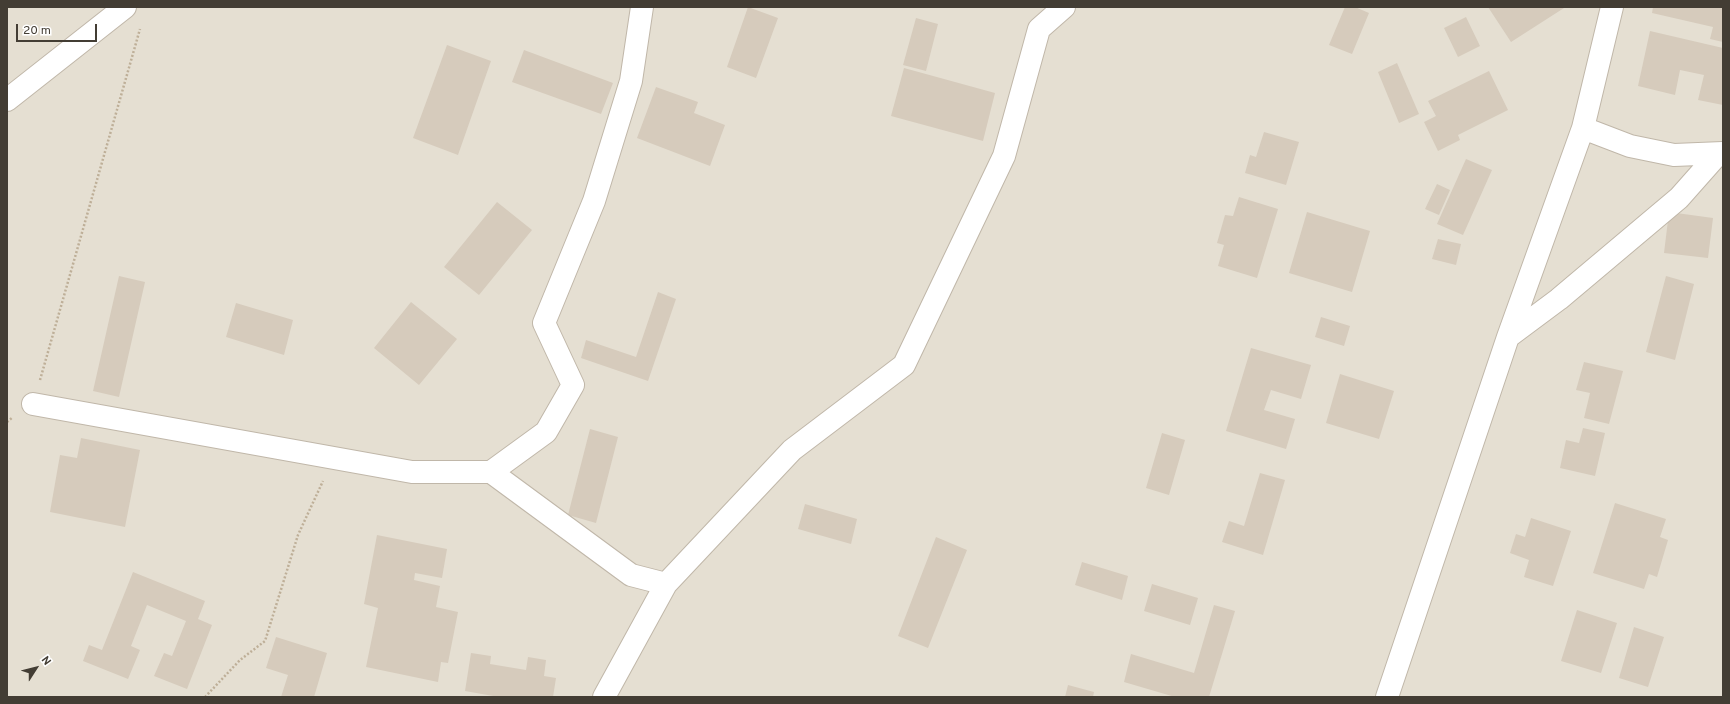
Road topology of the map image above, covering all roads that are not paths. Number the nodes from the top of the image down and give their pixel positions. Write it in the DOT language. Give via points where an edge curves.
graph roads {
  1 [pos="125,7"];
  2 [pos="642,7"];
  3 [pos="1064,7"];
  4 [pos="1612,7"];
  5 [pos="7,100"];
  6 [pos="1583,128"];
  7 [pos="1720,153"];
  8 [pos="1508,337"];
  9 [pos="33,404"];
  10 [pos="491,472"];
  11 [pos="666,584"];
  12 [pos="604,697"];
  13 [pos="1386,697"];
  1 -- 5 [label="street"];
  2 -- 10 [label="street" via="631,81 594,202 544,323 573,385 546,432"];
  3 -- 11 [label="street" via="1039,29 1004,156 904,365 792,450"];
  4 -- 6 [label="street"];
  6 -- 7 [label="street" via="1630,146 1674,155"];
  6 -- 8 [label="street"];
  7 -- 8 [label="street" via="1679,198 1559,300"];
  8 -- 13 [label="street"];
  9 -- 10 [label="street" via="412,472"];
  10 -- 11 [label="street" via="631,575"];
  11 -- 12 [label="street"];
}
